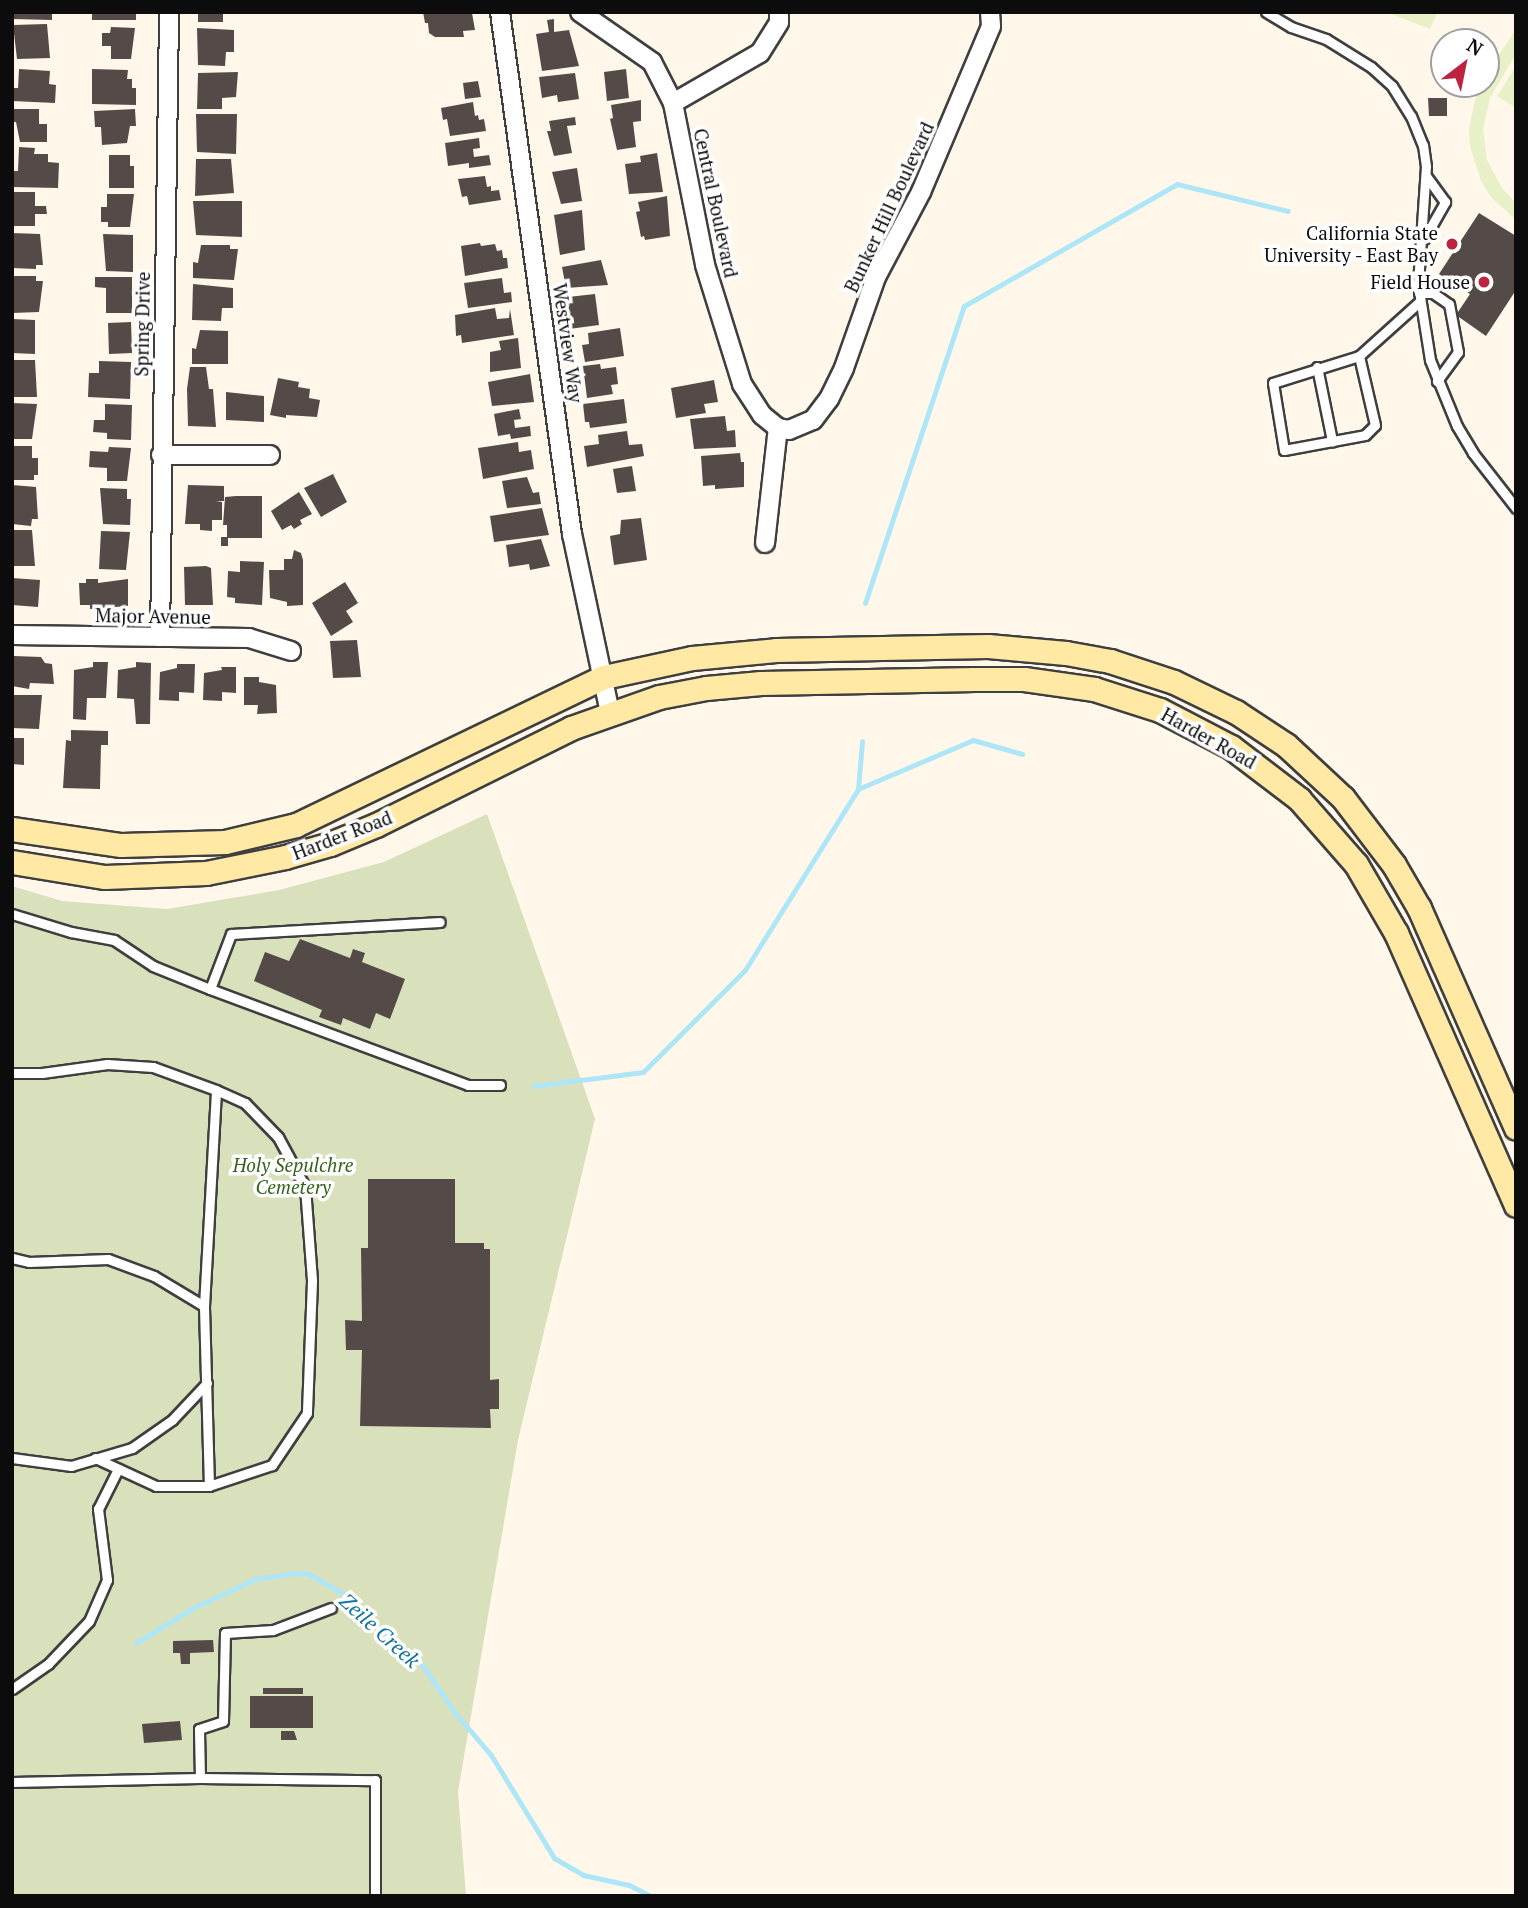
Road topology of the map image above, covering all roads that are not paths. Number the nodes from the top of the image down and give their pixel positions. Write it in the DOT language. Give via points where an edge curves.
graph roads {
  1 [pos="169,12"];
  2 [pos="500,12"];
  3 [pos="580,12"];
  4 [pos="779,12"];
  5 [pos="990,12"];
  6 [pos="1266,12"];
  7 [pos="673,103"];
  8 [pos="1426,176"];
  9 [pos="1421,244"];
  10 [pos="1419,297"];
  11 [pos="1359,356"];
  12 [pos="1317,367"];
  13 [pos="1437,381"];
  14 [pos="778,428"];
  15 [pos="1332,441"];
  16 [pos="161,455"];
  17 [pos="270,455"];
  18 [pos="1516,508"];
  19 [pos="765,542"];
  20 [pos="12,635"];
  21 [pos="160,637"];
  22 [pos="291,651"];
  23 [pos="604,677"];
  24 [pos="610,713"];
  25 [pos="12,829"];
  26 [pos="12,862"];
  27 [pos="12,914"];
  28 [pos="439,922"];
  29 [pos="210,989"];
  30 [pos="12,1073"];
  31 [pos="500,1085"];
  32 [pos="216,1090"];
  33 [pos="1516,1128"];
  34 [pos="1516,1205"];
  35 [pos="12,1258"];
  36 [pos="204,1306"];
  37 [pos="207,1383"];
  38 [pos="12,1458"];
  39 [pos="95,1458"];
  40 [pos="118,1469"];
  41 [pos="209,1486"];
  42 [pos="331,1608"];
  43 [pos="12,1689"];
  44 [pos="200,1778"];
  45 [pos="12,1782"];
  46 [pos="374,1896"];
  1 -- 16 [label="street, Spring Drive"];
  2 -- 23 [label="street, Westview Way" via="572,534"];
  3 -- 7 [label="street, Central Boulevard" via="652,62"];
  4 -- 7 [label="street" via="779,22 760,53"];
  5 -- 14 [label="street, Bunker Hill Boulevard" via="991,26 978,59 921,192 876,277 829,399 813,420 789,430"];
  6 -- 8 [label="lane" via="1326,39 1385,79 1415,124"];
  7 -- 14 [label="street, Central Boulevard" via="705,265 743,384 762,415"];
  8 -- 9 [label="lane"];
  8 -- 9 [label="lane" via="1446,202"];
  9 -- 10 [label="lane"];
  10 -- 11 [label="lane"];
  10 -- 13 [label="lane"];
  10 -- 13 [label="lane" via="1433,293 1449,303 1458,352"];
  11 -- 12 [label="lane"];
  11 -- 15 [label="lane" via="1375,425 1365,435"];
  12 -- 15 [label="lane"];
  12 -- 15 [label="lane" via="1273,383 1284,450"];
  13 -- 18 [label="lane" via="1473,453"];
  14 -- 19 [label="street"];
  16 -- 17 [label="street"];
  16 -- 21 [label="street, Spring Drive"];
  20 -- 21 [label="street, Major Avenue"];
  21 -- 22 [label="street, Major Avenue" via="249,638"];
  23 -- 24 [label="street"];
  23 -- 25 [label="street, Harder Road" via="296,825 225,842 121,845"];
  23 -- 33 [label="street, Harder Road" via="649,665 737,653 1009,647 1110,661 1204,695 1286,745 1343,798 1370,831 1419,908"];
  24 -- 26 [label="street, Harder Road" via="570,728 376,825 285,858 206,873 105,877"];
  24 -- 34 [label="street, Harder Road" via="659,697 761,683 1024,679 1125,697 1196,726 1264,769 1299,799 1356,864 1396,933"];
  27 -- 29 [label="lane" via="114,940 153,966"];
  28 -- 29 [label="lane" via="231,934"];
  29 -- 31 [label="lane" via="468,1085"];
  30 -- 32 [label="lane" via="107,1064 153,1067"];
  32 -- 36 [label="lane"];
  32 -- 41 [label="lane" via="245,1103 278,1137 305,1187 312,1281 307,1413 272,1465"];
  35 -- 36 [label="lane" via="29,1262 108,1259 155,1276"];
  36 -- 37 [label="lane"];
  37 -- 39 [label="lane" via="172,1420 132,1448"];
  37 -- 41 [label="lane"];
  38 -- 39 [label="lane" via="71,1466"];
  39 -- 40 [label="lane"];
  40 -- 41 [label="lane" via="156,1486"];
  40 -- 43 [label="lane" via="98,1509 107,1580 89,1621 47,1664"];
  42 -- 44 [label="lane" via="274,1630 225,1633 223,1721 199,1729"];
  44 -- 45 [label="lane"];
  44 -- 46 [label="lane" via="375,1780"];
}
